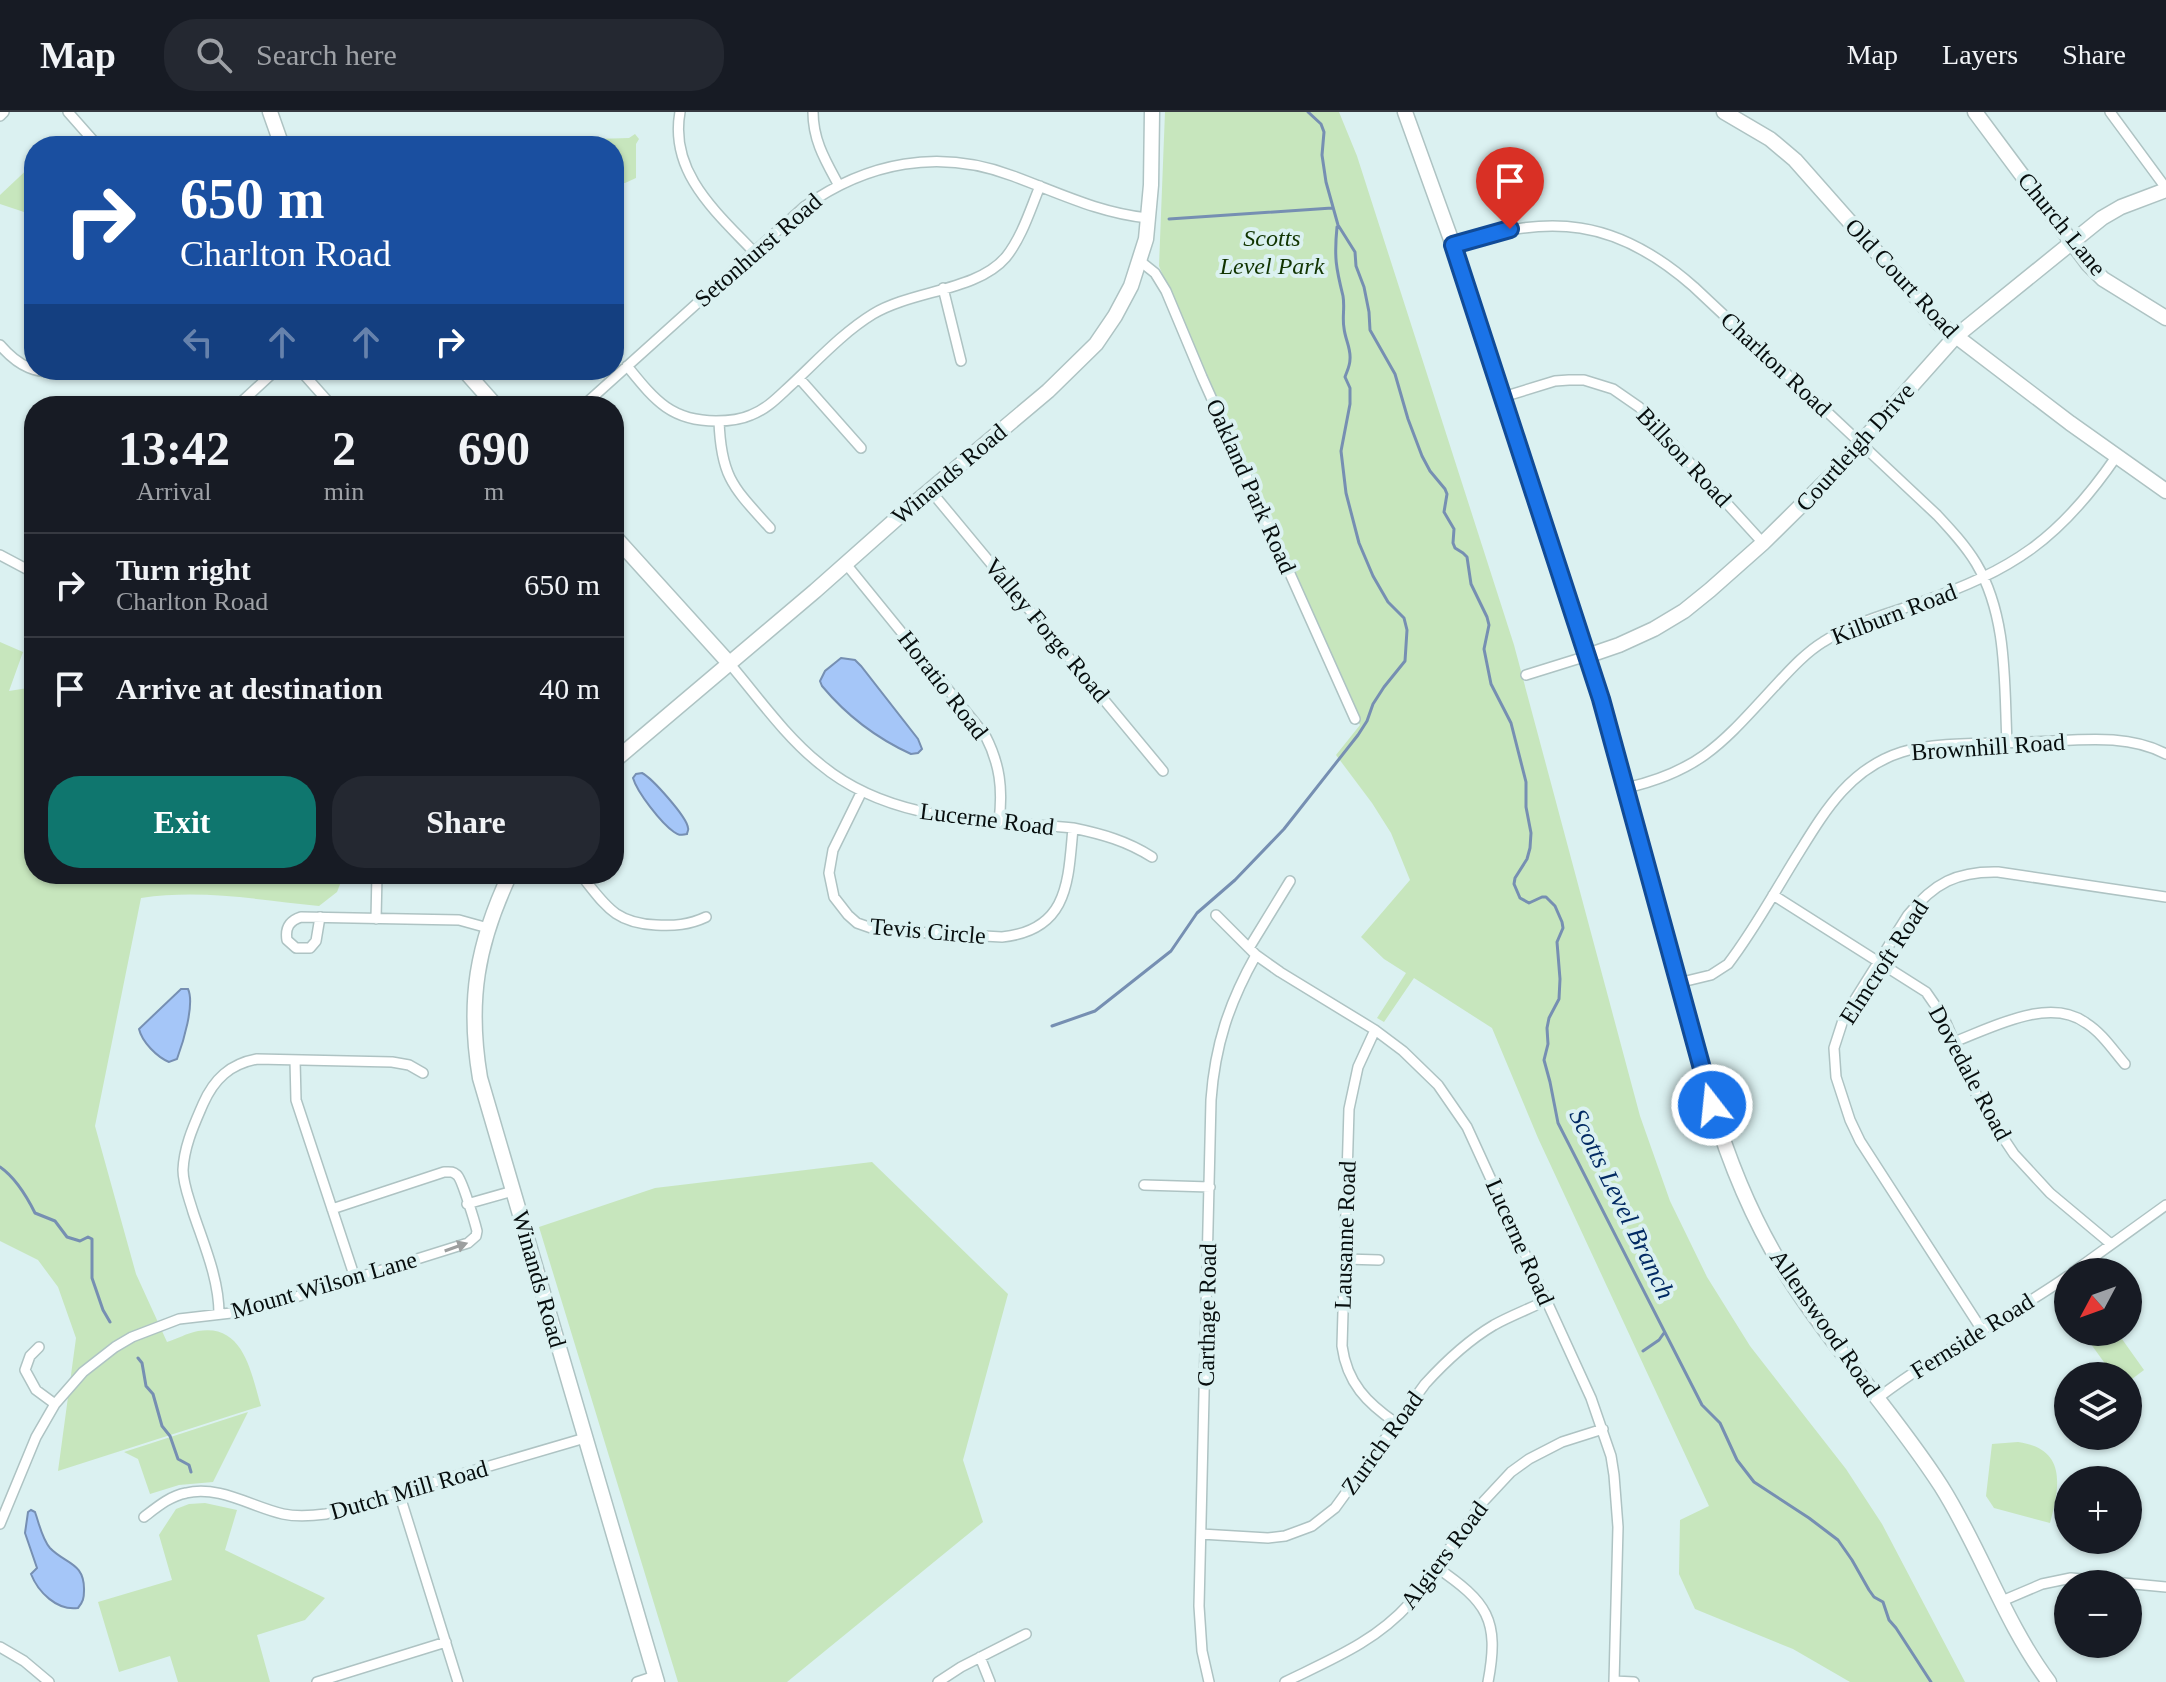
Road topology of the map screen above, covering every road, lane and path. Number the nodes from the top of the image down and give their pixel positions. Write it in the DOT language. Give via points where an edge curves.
graph roads {
  1 [pos="68,112"];
  2 [pos="270,112"];
  3 [pos="680,112"];
  4 [pos="813,112"];
  5 [pos="1152,112"];
  6 [pos="1405,112"];
  7 [pos="1724,112"];
  8 [pos="1975,112"];
  9 [pos="2110,112"];
  10 [pos="89,136"];
  11 [pos="278,136"];
  12 [pos="838,184"];
  13 [pos="1040,186"];
  14 [pos="2166,189"];
  15 [pos="1148,218"];
  16 [pos="2071,241"];
  17 [pos="1453,245"];
  18 [pos="753,251"];
  19 [pos="1140,261"];
  20 [pos="943,288"];
  21 [pos="2166,318"];
  22 [pos="1955,337"];
  23 [pos="0,345"];
  24 [pos="961,361"];
  25 [pos="24,366"];
  26 [pos="627,366"];
  27 [pos="624,369"];
  28 [pos="799,378"];
  29 [pos="265,380"];
  30 [pos="309,380"];
  31 [pos="473,380"];
  32 [pos="612,380"];
  33 [pos="248,396"];
  34 [pos="323,396"];
  35 [pos="487,396"];
  36 [pos="594,396"];
  37 [pos="1503,397"];
  38 [pos="719,421"];
  39 [pos="1860,443"];
  40 [pos="861,448"];
  41 [pos="2116,457"];
  42 [pos="930,490"];
  43 [pos="2166,491"];
  44 [pos="770,528"];
  45 [pos="1763,543"];
  46 [pos="624,547"];
  47 [pos="0,555"];
  48 [pos="846,564"];
  49 [pos="24,568"];
  50 [pos="1984,578"];
  51 [pos="1587,656"];
  52 [pos="729,663"];
  53 [pos="1526,675"];
  54 [pos="1355,719"];
  55 [pos="2007,743"];
  56 [pos="624,752"];
  57 [pos="2166,754"];
  58 [pos="1163,771"];
  59 [pos="1626,788"];
  60 [pos="862,791"];
  61 [pos="999,821"];
  62 [pos="1073,828"];
  63 [pos="1152,857"];
  64 [pos="1290,881"];
  65 [pos="377,884"];
  66 [pos="506,884"];
  67 [pos="588,884"];
  68 [pos="1773,895"];
  69 [pos="2166,897"];
  70 [pos="1216,915"];
  71 [pos="320,917"];
  72 [pos="706,917"];
  73 [pos="376,919"];
  74 [pos="488,928"];
  75 [pos="1252,952"];
  76 [pos="1880,962"];
  77 [pos="1678,983"];
  78 [pos="1375,1030"];
  79 [pos="1954,1042"];
  80 [pos="295,1060"];
  81 [pos="2125,1064"];
  82 [pos="423,1073"];
  83 [pos="1144,1185"];
  84 [pos="1210,1187"];
  85 [pos="513,1191"];
  86 [pos="467,1204"];
  87 [pos="2166,1205"];
  88 [pos="332,1209"];
  89 [pos="2111,1244"];
  90 [pos="2092,1258"];
  91 [pos="1345,1259"];
  92 [pos="1379,1260"];
  93 [pos="355,1278"];
  94 [pos="2054,1285"];
  95 [pos="1547,1300"];
  96 [pos="219,1314"];
  97 [pos="1982,1330"];
  98 [pos="39,1347"];
  99 [pos="1878,1398"];
  100 [pos="55,1404"];
  101 [pos="1396,1423"];
  102 [pos="1603,1429"];
  103 [pos="585,1438"];
  104 [pos="399,1493"];
  105 [pos="144,1517"];
  106 [pos="0,1524"];
  107 [pos="1201,1534"];
  108 [pos="1436,1567"];
  109 [pos="2166,1587"];
  110 [pos="2002,1601"];
  111 [pos="1026,1634"];
  112 [pos="446,1642"];
  113 [pos="0,1647"];
  114 [pos="980,1657"];
  115 [pos="656,1679"];
  116 [pos="49,1682"];
  117 [pos="317,1682"];
  118 [pos="458,1682"];
  119 [pos="637,1682"];
  120 [pos="938,1682"];
  121 [pos="990,1682"];
  122 [pos="1209,1682"];
  123 [pos="1285,1682"];
  124 [pos="1488,1682"];
  125 [pos="1614,1682"];
  126 [pos="1634,1682"];
  127 [pos="2049,1682"];
  1 -- 10 [label="street"];
  2 -- 11 [label="street"];
  3 -- 18 [label="street" via="681,152 693,183"];
  4 -- 12 [label="street" via="816,142"];
  5 -- 15 [label="street, Winands Road"];
  6 -- 17 [label="street, Allenswood Road"];
  7 -- 22 [label="street, Old Court Road" via="1795,160"];
  8 -- 16 [label="street, Church Lane"];
  9 -- 14 [label="street"];
  12 -- 13 [label="street, Setonhurst Road" via="886,167 937,162 990,169"];
  12 -- 18 [label="street, Setonhurst Road"];
  13 -- 15 [label="street, Setonhurst Road" via="1087,205"];
  13 -- 20 [label="street" via="1004,259 982,277"];
  14 -- 16 [label="street, Courtleigh Drive" via="2121,207"];
  15 -- 19 [label="street, Winands Road"];
  16 -- 21 [label="street, Church Lane" via="2103,279"];
  16 -- 22 [label="street, Courtleigh Drive"];
  17 -- 37 [label="street, Allenswood Road"];
  17 -- 39 [label="street, Charlton Road" via="1510,229 1552,225 1595,231 1637,245 1675,270"];
  18 -- 26 [label="street, Setonhurst Road"];
  19 -- 42 [label="street, Winands Road" via="1124,301 1086,356"];
  19 -- 54 [label="street, Oakland Park Road" via="1166,291"];
  20 -- 24 [label="street"];
  20 -- 28 [label="street" via="872,315"];
  22 -- 39 [label="street, Courtleigh Drive"];
  22 -- 41 [label="street, Old Court Road"];
  23 -- 25 [label="street"];
  26 -- 27 [label="street, Setonhurst Road"];
  26 -- 38 [label="street" via="674,413"];
  28 -- 38 [label="street" via="760,411"];
  28 -- 40 [label="street"];
  29 -- 33 [label="street"];
  30 -- 34 [label="street"];
  31 -- 35 [label="street"];
  32 -- 36 [label="street, Setonhurst Road"];
  37 -- 45 [label="street, Billson Road" via="1555,381 1584,380 1613,389 1639,407"];
  37 -- 51 [label="street, Allenswood Road"];
  38 -- 44 [label="street" via="728,476"];
  39 -- 45 [label="street, Courtleigh Drive"];
  39 -- 50 [label="street, Charlton Road" via="1951,530"];
  41 -- 43 [label="street, Old Court Road"];
  41 -- 50 [label="street, Kilburn Road" via="2093,491 2054,531"];
  42 -- 48 [label="street, Winands Road"];
  42 -- 58 [label="street, Valley Forge Road"];
  45 -- 51 [label="street, Courtleigh Drive" via="1684,611"];
  46 -- 52 [label="street"];
  47 -- 49 [label="street"];
  48 -- 52 [label="street, Winands Road"];
  48 -- 61 [label="street, Horatio Road" via="985,735 1001,782"];
  50 -- 55 [label="street, Charlton Road" via="2000,631"];
  50 -- 59 [label="street, Kilburn Road" via="1821,643 1709,752 1655,782"];
  51 -- 53 [label="street, Courtleigh Drive"];
  51 -- 59 [label="street, Allenswood Road"];
  52 -- 56 [label="street, Winands Road"];
  52 -- 60 [label="street, Lucerne Road" via="809,755"];
  55 -- 57 [label="street, Brownhill Road" via="2124,741"];
  55 -- 68 [label="street, Brownhill Road" via="1916,748 1868,768 1825,811"];
  59 -- 77 [label="street, Allenswood Road"];
  60 -- 61 [label="street, Lucerne Road" via="929,814"];
  60 -- 62 [label="street, Tevis Circle" via="833,850 830,885 848,915 877,930 1002,937 1026,932 1047,919 1064,895"];
  61 -- 62 [label="street, Lucerne Road"];
  62 -- 63 [label="street, Lucerne Road" via="1119,839"];
  64 -- 75 [label="street, Carthage Road"];
  65 -- 73 [label="street"];
  66 -- 74 [label="street, Winands Road"];
  67 -- 72 [label="street" via="617,915 638,924 684,925"];
  68 -- 76 [label="street, Dovedale Road"];
  68 -- 77 [label="street, Brownhill Road" via="1728,964 1711,975"];
  69 -- 76 [label="street, Elmcroft Road" via="1978,871 1931,890 1908,915"];
  70 -- 75 [label="street, Lucerne Road"];
  71 -- 73 [label="street"];
  73 -- 74 [label="street" via="459,920"];
  74 -- 85 [label="street, Winands Road" via="475,989 475,1035 480,1078"];
  75 -- 78 [label="street, Lucerne Road"];
  75 -- 84 [label="street, Carthage Road" via="1217,1049"];
  76 -- 79 [label="street, Dovedale Road" via="1926,992"];
  76 -- 97 [label="street, Elmcroft Road" via="1844,1017 1834,1048 1836,1077 1860,1141"];
  77 -- 99 [label="street, Allenswood Road" via="1724,1145 1754,1216 1794,1286"];
  78 -- 91 [label="street, Lausanne Road" via="1358,1067 1349,1109"];
  78 -- 95 [label="street, Lucerne Road" via="1423,1069 1452,1104"];
  79 -- 81 [label="street" via="2035,1013 2063,1013 2085,1022"];
  79 -- 89 [label="street, Dovedale Road" via="1980,1103 2014,1154 2050,1193"];
  80 -- 82 [label="street" via="392,1062"];
  80 -- 88 [label="street" via="296,1100"];
  80 -- 96 [label="street" via="247,1061 223,1073 211,1087 188,1141 184,1179 216,1283"];
  83 -- 84 [label="street"];
  84 -- 107 [label="street, Carthage Road"];
  85 -- 86 [label="street"];
  85 -- 103 [label="street, Winands Road"];
  86 -- 88 [label="street" via="458,1177 444,1172"];
  93 -- 86 [label="street, Mount Wilson Lane, one-way" via="473,1240 477,1227"];
  87 -- 89 [label="street"];
  88 -- 93 [label="street"];
  89 -- 90 [label="street"];
  91 -- 92 [label="street"];
  91 -- 101 [label="street, Lausanne Road" via="1344,1361 1363,1396"];
  93 -- 96 [label="street, Mount Wilson Lane" via="267,1306"];
  94 -- 97 [label="street, Fernside Road"];
  95 -- 101 [label="street, Zurich Road" via="1465,1345 1425,1384"];
  95 -- 102 [label="street, Lucerne Road"];
  96 -- 100 [label="street, Mount Wilson Lane" via="179,1319 132,1337 83,1372"];
  97 -- 99 [label="street, Fernside Road"];
  98 -- 100 [label="street" via="25,1370 36,1390"];
  99 -- 110 [label="street, Allenswood Road" via="1942,1488"];
  100 -- 106 [label="street, Mount Wilson Lane"];
  101 -- 107 [label="street, Zurich Road" via="1335,1508 1312,1526 1268,1538"];
  102 -- 108 [label="street, Algiers Road" via="1562,1442 1511,1472"];
  102 -- 125 [label="street, Lucerne Road" via="1618,1527"];
  103 -- 104 [label="street, Dutch Mill Road"];
  103 -- 115 [label="street, Winands Road"];
  104 -- 105 [label="street, Dutch Mill Road" via="311,1516 199,1491 166,1500"];
  104 -- 112 [label="street"];
  107 -- 122 [label="street, Carthage Road" via="1200,1630"];
  108 -- 123 [label="street, Algiers Road" via="1410,1603 1374,1637"];
  108 -- 124 [label="street" via="1470,1593 1486,1614 1493,1637"];
  109 -- 110 [label="street" via="2071,1578"];
  110 -- 127 [label="street, Allenswood Road"];
  111 -- 114 [label="street"];
  112 -- 117 [label="street"];
  112 -- 118 [label="street"];
  113 -- 116 [label="street"];
  114 -- 120 [label="street"];
  114 -- 121 [label="street"];
  115 -- 119 [label="street"];
  125 -- 126 [label="street"];
}
